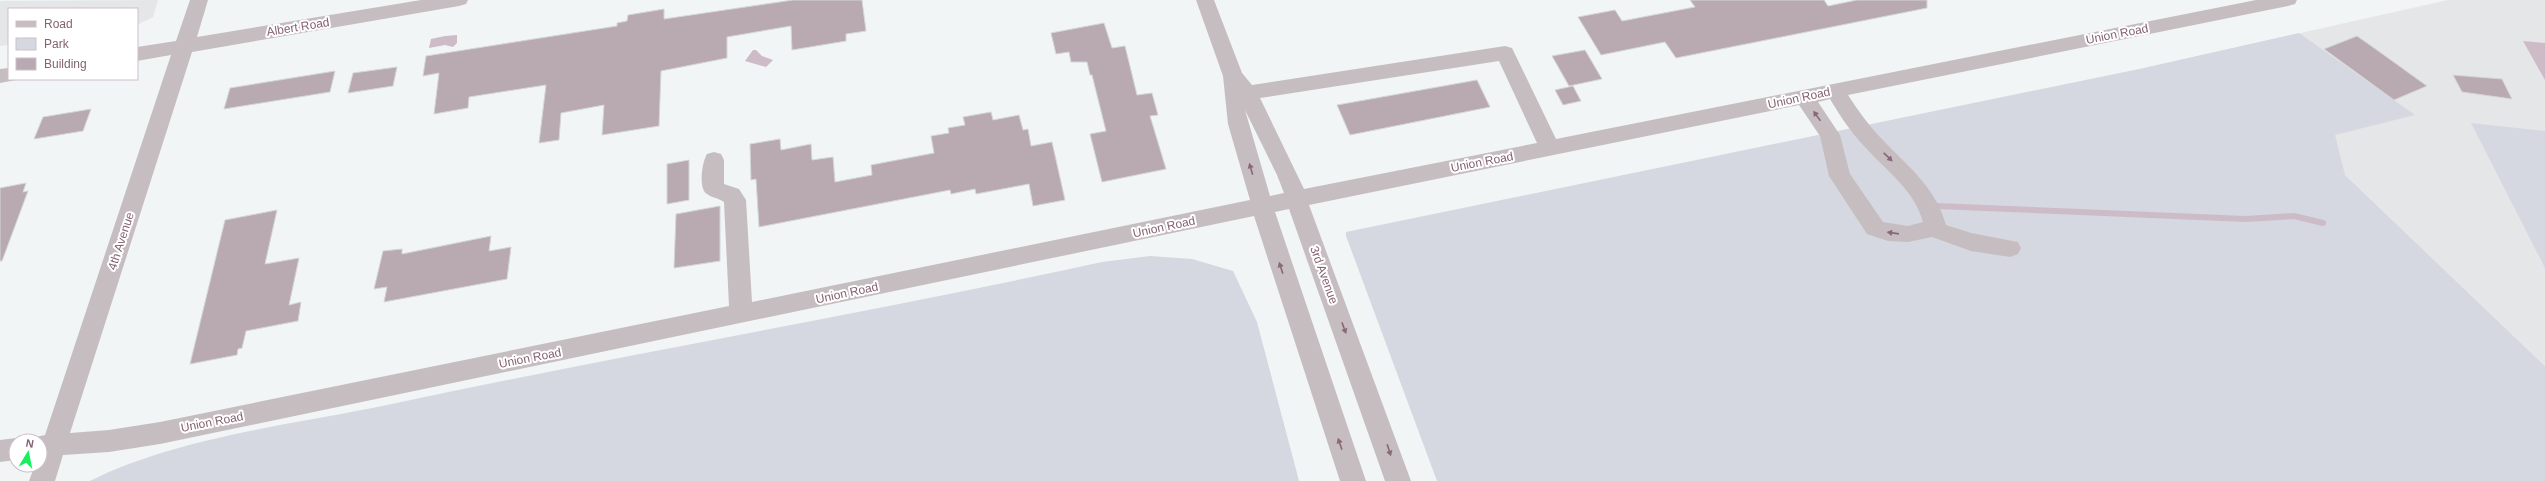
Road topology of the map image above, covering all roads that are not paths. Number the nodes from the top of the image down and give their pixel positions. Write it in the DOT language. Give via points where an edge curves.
graph roads {
  1 [pos="199,0"];
  2 [pos="459,0"];
  3 [pos="1205,0"];
  4 [pos="2288,0"];
  5 [pos="2223,6"];
  6 [pos="185,46"];
  7 [pos="138,54"];
  8 [pos="1233,76"];
  9 [pos="1835,91"];
  10 [pos="1247,93"];
  11 [pos="1804,97"];
  12 [pos="1550,148"];
  13 [pos="714,160"];
  14 [pos="1297,200"];
  15 [pos="1262,206"];
  16 [pos="1932,229"];
  17 [pos="2010,248"];
  18 [pos="741,315"];
  19 [pos="48,442"];
  20 [pos="48,445"];
  21 [pos="1353,481"];
  22 [pos="1398,481"];
  1 -- 6 [label="street, 4th Avenue"];
  2 -- 6 [label="street, Albert Road"];
  3 -- 8 [label="street, 3rd Avenue"];
  4 -- 5 [label="street, Union Road"];
  5 -- 9 [label="street, Union Road"];
  6 -- 7 [label="street, Albert Road"];
  6 -- 19 [label="street, 4th Avenue"];
  8 -- 10 [label="street, 3rd Avenue"];
  15 -- 8 [label="street, 3rd Avenue, one-way" via="1238,127"];
  9 -- 11 [label="street, Union Road"];
  9 -- 16 [label="street, one-way" via="1871,141 1926,197 1935,225"];
  10 -- 12 [label="street" via="1505,53"];
  10 -- 14 [label="street, 3rd Avenue" via="1288,176"];
  11 -- 12 [label="street, Union Road"];
  16 -- 11 [label="street, one-way" via="1908,234 1888,233 1875,228 1840,176 1830,135"];
  12 -- 14 [label="street, Union Road"];
  13 -- 18 [label="street" via="713,188 731,195 735,200"];
  14 -- 15 [label="street, Union Road"];
  14 -- 22 [label="street, 3rd Avenue, one-way"];
  15 -- 18 [label="street, Union Road"];
  21 -- 15 [label="street, 3rd Avenue, one-way"];
  16 -- 17 [label="street" via="1971,242"];
  18 -- 20 [label="street, Union Road" via="160,433 109,441"];
}
